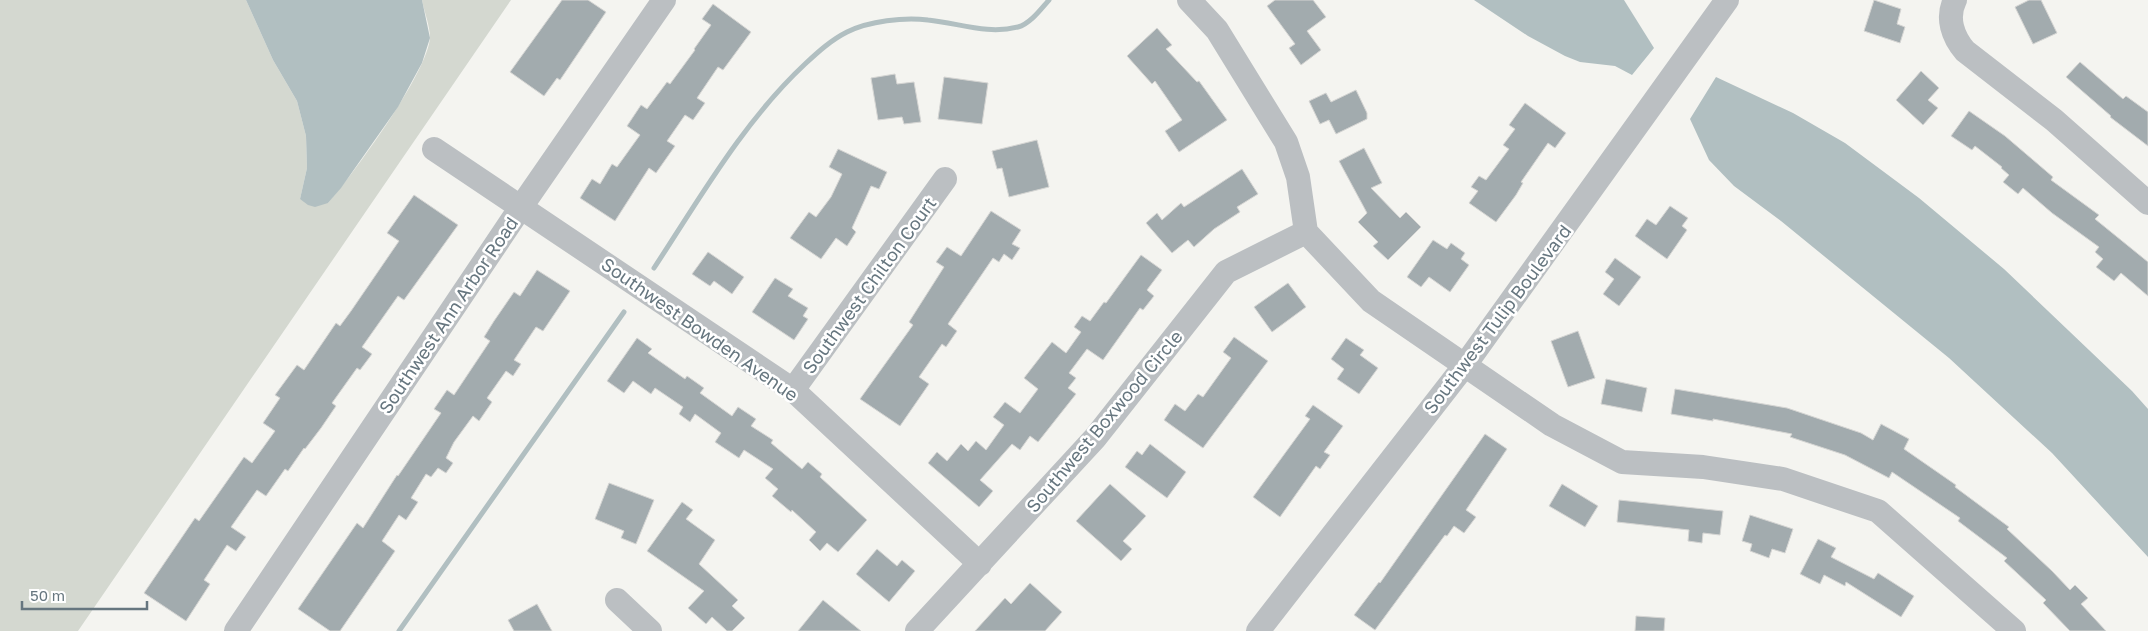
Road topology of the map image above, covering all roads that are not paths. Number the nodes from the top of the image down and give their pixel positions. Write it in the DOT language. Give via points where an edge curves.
graph roads {
  1 [pos="664,0"];
  2 [pos="1189,0"];
  3 [pos="1727,0"];
  4 [pos="1955,0"];
  5 [pos="434,149"];
  6 [pos="945,179"];
  7 [pos="2148,203"];
  8 [pos="521,206"];
  9 [pos="1306,232"];
  10 [pos="1465,364"];
  11 [pos="793,390"];
  12 [pos="980,564"];
  13 [pos="617,600"];
  14 [pos="236,631"];
  15 [pos="650,631"];
  16 [pos="917,631"];
  17 [pos="1258,631"];
  18 [pos="2014,631"];
  1 -- 8 [label="street, Southwest Ann Arbor Road"];
  2 -- 9 [label="street" via="1217,30 1286,142 1298,177"];
  3 -- 10 [label="street, Southwest Tulip Boulevard"];
  4 -- 7 [label="street" via="1951,7 1951,24 1965,51 2054,120"];
  5 -- 8 [label="street, Southwest Bowden Avenue"];
  6 -- 11 [label="street, Southwest Chilton Court"];
  8 -- 11 [label="street, Southwest Bowden Avenue"];
  8 -- 14 [label="street, Southwest Ann Arbor Road"];
  9 -- 10 [label="street" via="1371,301"];
  9 -- 12 [label="street, Southwest Boxwood Circle" via="1226,272 1095,438"];
  10 -- 17 [label="street, Southwest Tulip Boulevard"];
  10 -- 18 [label="street" via="1552,425 1622,462 1704,467 1783,479 1878,511"];
  11 -- 12 [label="street, Southwest Bowden Avenue"];
  12 -- 16 [label="street, Southwest Boxwood Circle"];
  13 -- 15 [label="street"];
}
